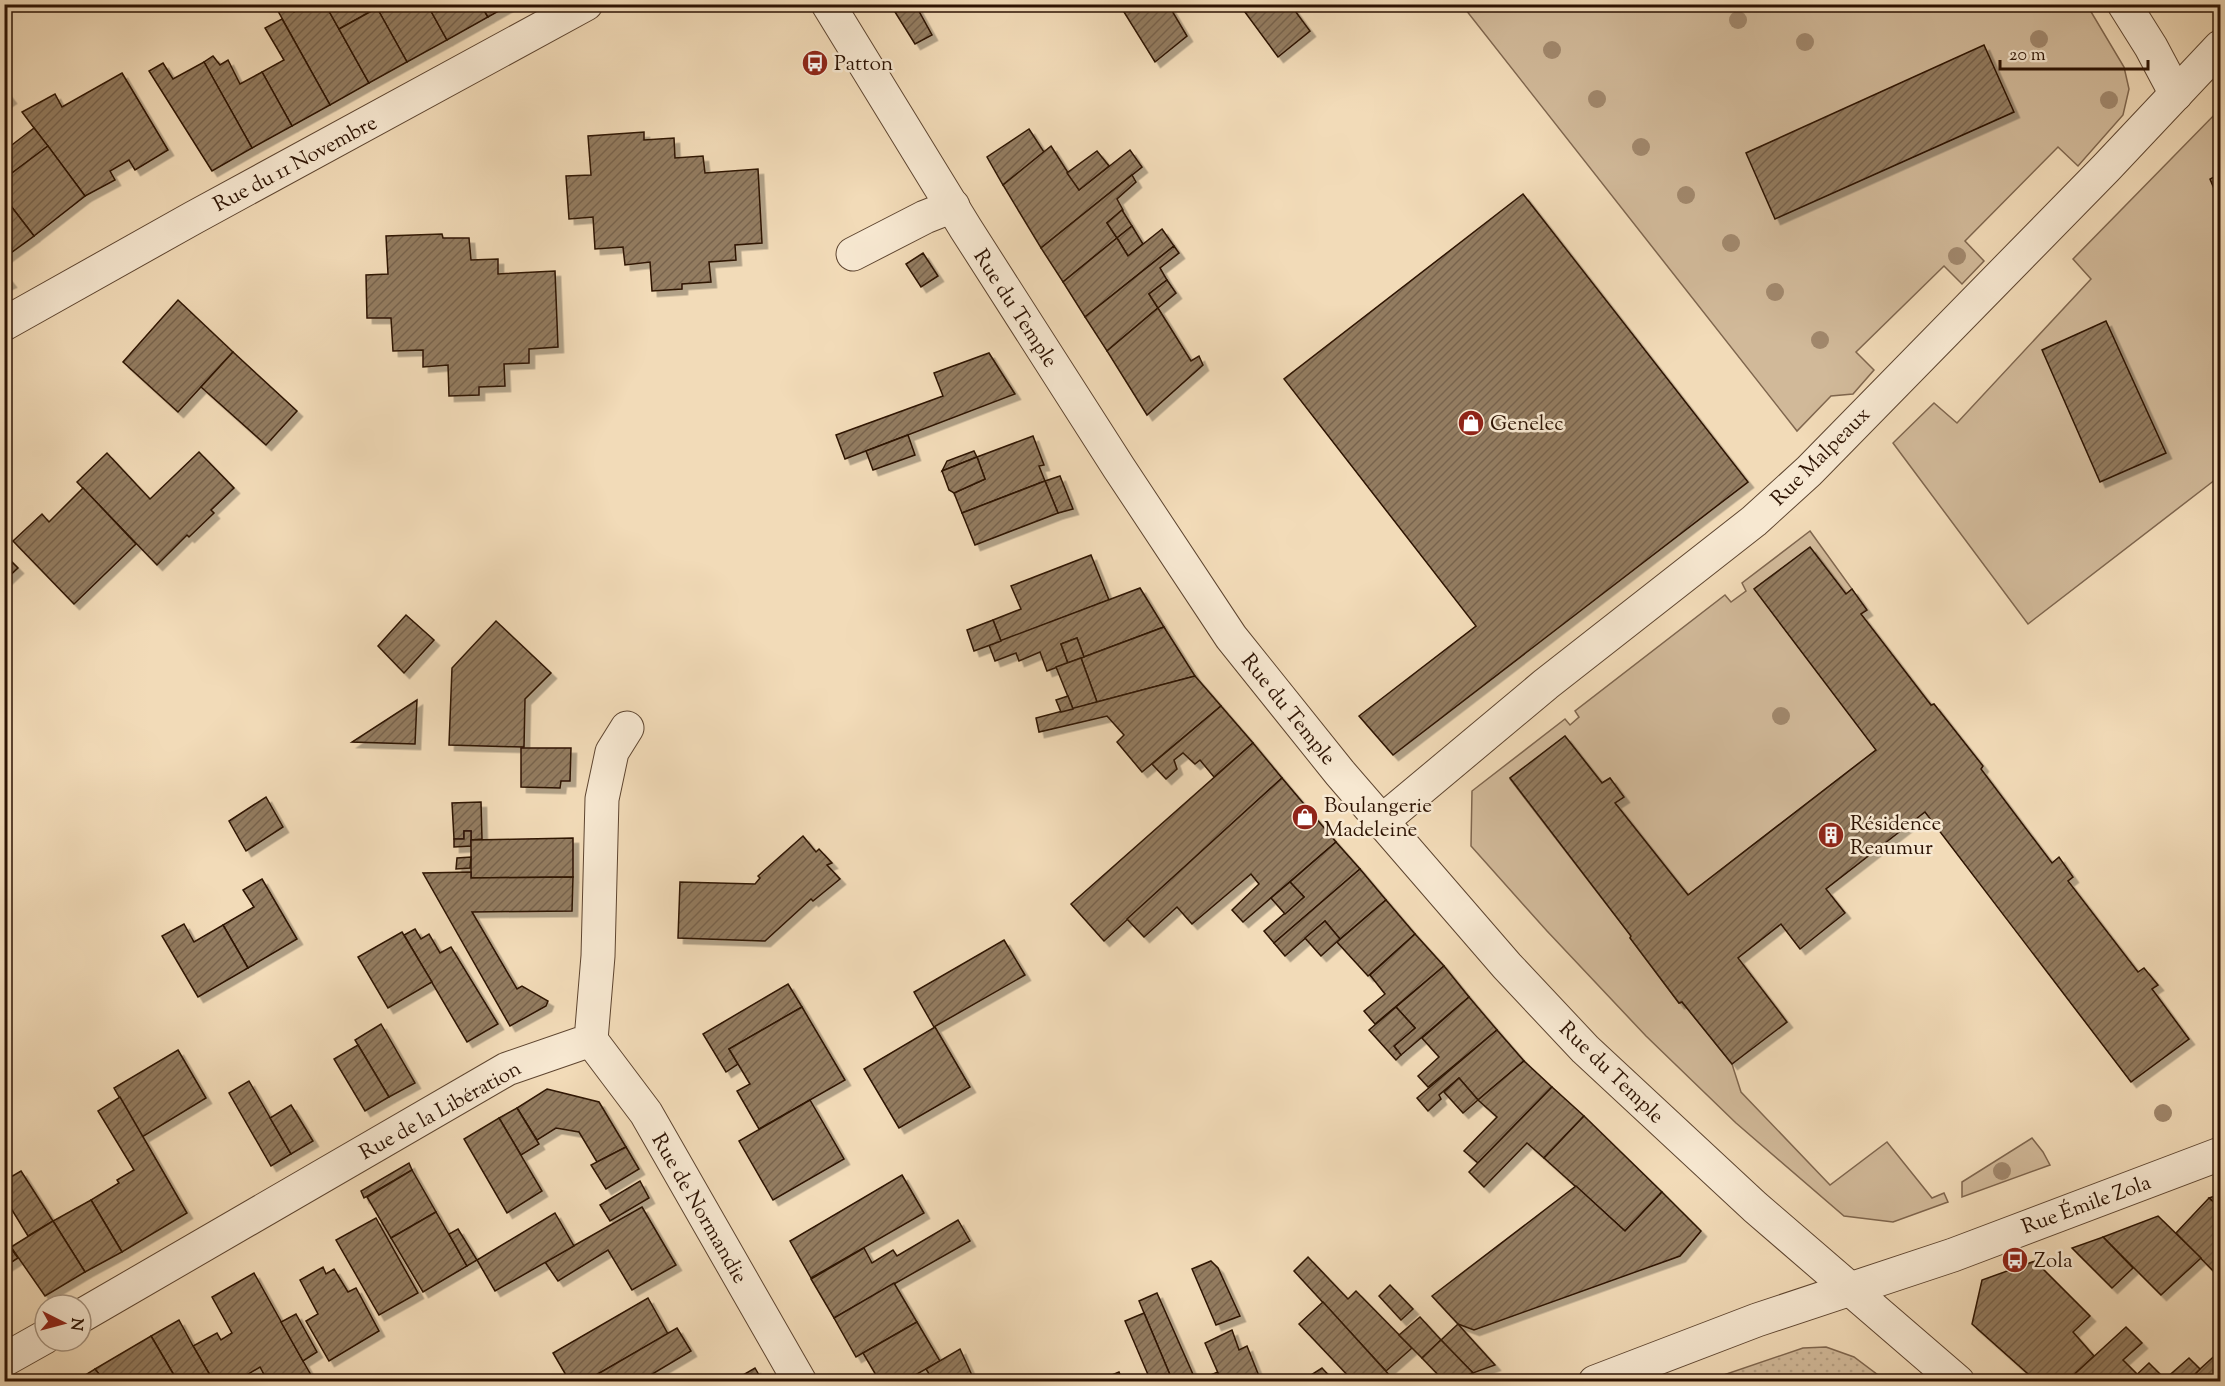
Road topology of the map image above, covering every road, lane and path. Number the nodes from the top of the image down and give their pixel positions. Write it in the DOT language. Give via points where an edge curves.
graph roads {
  1 [pos="586,4"];
  2 [pos="828,4"];
  3 [pos="2124,4"];
  4 [pos="2220,47"];
  5 [pos="2176,93"];
  6 [pos="953,206"];
  7 [pos="854,254"];
  8 [pos="4,324"];
  9 [pos="627,728"];
  10 [pos="1381,822"];
  11 [pos="591,1040"];
  12 [pos="2220,1154"];
  13 [pos="1851,1290"];
  14 [pos="93,1309"];
  15 [pos="33,1344"];
  16 [pos="4,1360"];
  17 [pos="800,1382"];
  18 [pos="1595,1382"];
  19 [pos="1958,1382"];
  1 -- 8 [label="street, Rue du 11 Novembre"];
  2 -- 6 [label="street, Rue du Temple"];
  3 -- 5 [label="street"];
  4 -- 5 [label="street, Rue Malpeaux"];
  5 -- 10 [label="street, Rue Malpeaux" via="1809,471 1754,521 1546,684"];
  6 -- 7 [label="street"];
  6 -- 10 [label="street, Rue du Temple" via="1231,637"];
  9 -- 11 [label="street" via="612,752 602,799 598,956"];
  10 -- 13 [label="street, Rue du Temple" via="1507,966 1586,1049 1755,1207"];
  11 -- 14 [label="street, Rue de la Libération" via="507,1069"];
  11 -- 17 [label="street, Rue de Normandie" via="646,1113"];
  12 -- 13 [label="street, Rue Émile Zola" via="1953,1256"];
  13 -- 18 [label="street, Rue Émile Zola" via="1756,1320"];
  13 -- 19 [label="street, Rue du Temple"];
  15 -- 16 [label="street"];
}
